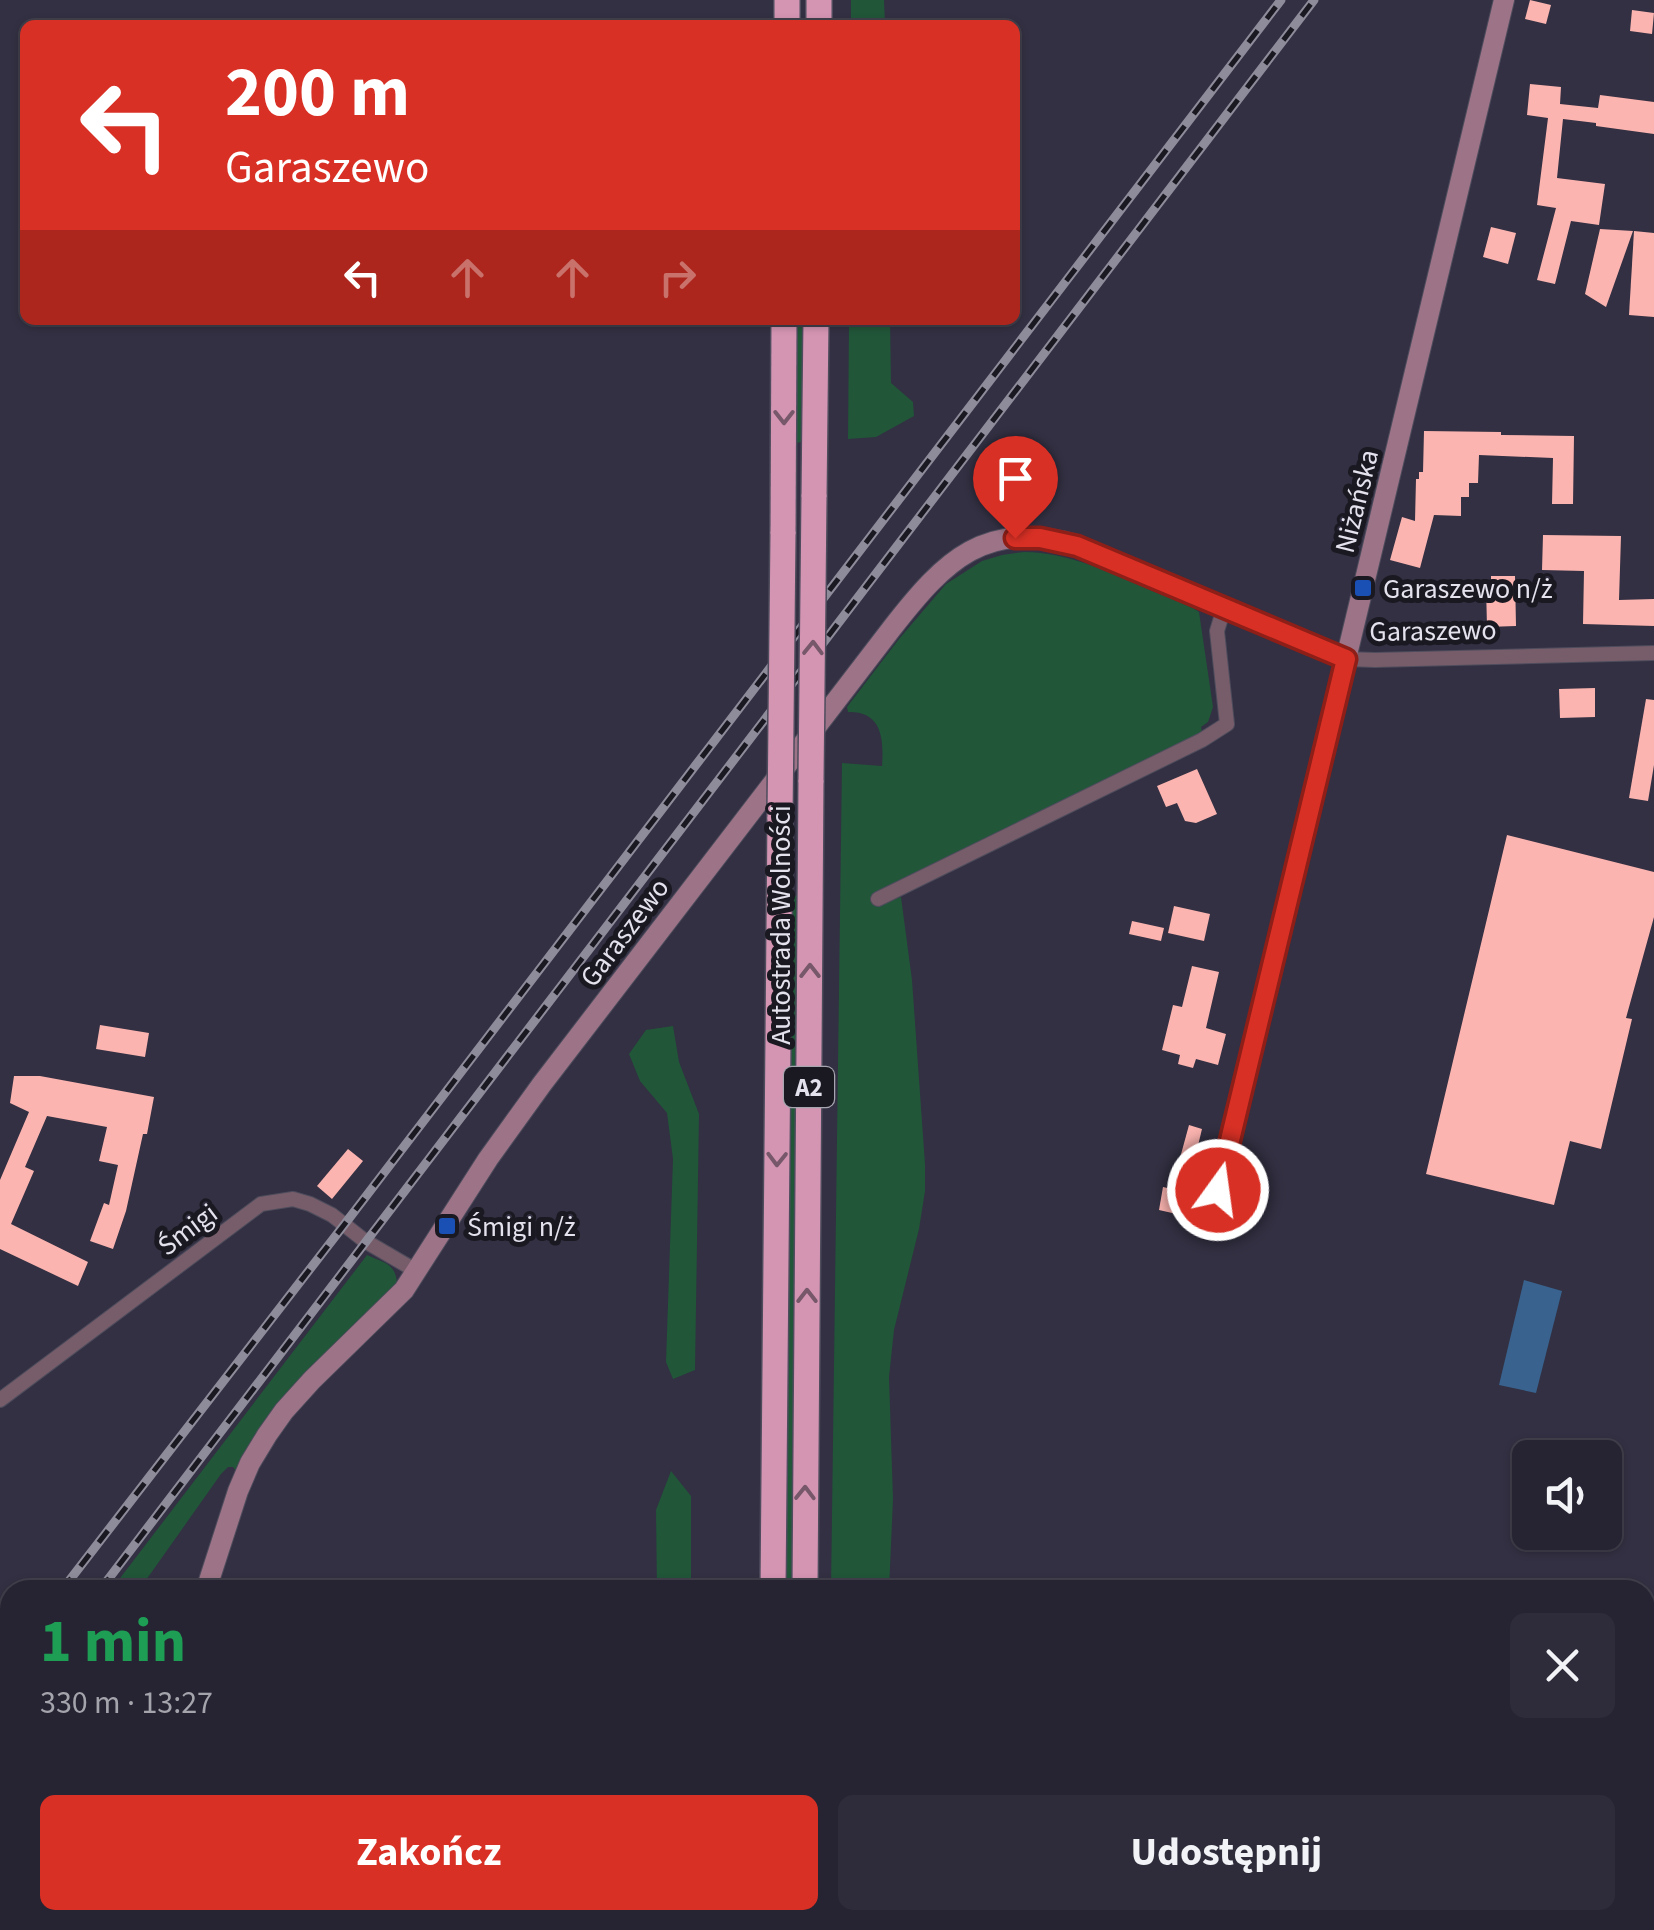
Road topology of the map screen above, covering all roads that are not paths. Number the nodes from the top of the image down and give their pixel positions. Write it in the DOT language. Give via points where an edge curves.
graph roads {
  1 [pos="1504,0"];
  2 [pos="784,325"];
  3 [pos="816,325"];
  4 [pos="1224,608"];
  5 [pos="1654,653"];
  6 [pos="1346,659"];
  7 [pos="878,899"];
  8 [pos="1218,1190"];
  9 [pos="418,1272"];
  10 [pos="0,1400"];
  11 [pos="209,1580"];
  12 [pos="773,1580"];
  13 [pos="804,1580"];
  1 -- 6 [label="street, Niżańska"];
  2 -- 12 [label="highway, Autostrada Wolności / A2, one-way, bridge"];
  13 -- 3 [label="highway, Autostrada Wolności / A2, one-way, bridge"];
  4 -- 6 [label="street, Garaszewo"];
  4 -- 7 [label="street" via="1216,631 1227,724"];
  4 -- 9 [label="street, Garaszewo" via="1077,546 1040,538 1002,539 943,568 542,1084"];
  5 -- 6 [label="street, Garaszewo"];
  6 -- 8 [label="street, Niżańska"];
  9 -- 10 [label="street, Śmigi" via="310,1204 261,1204"];
  9 -- 11 [label="street, Garaszewo" via="267,1435 238,1491"];
}
